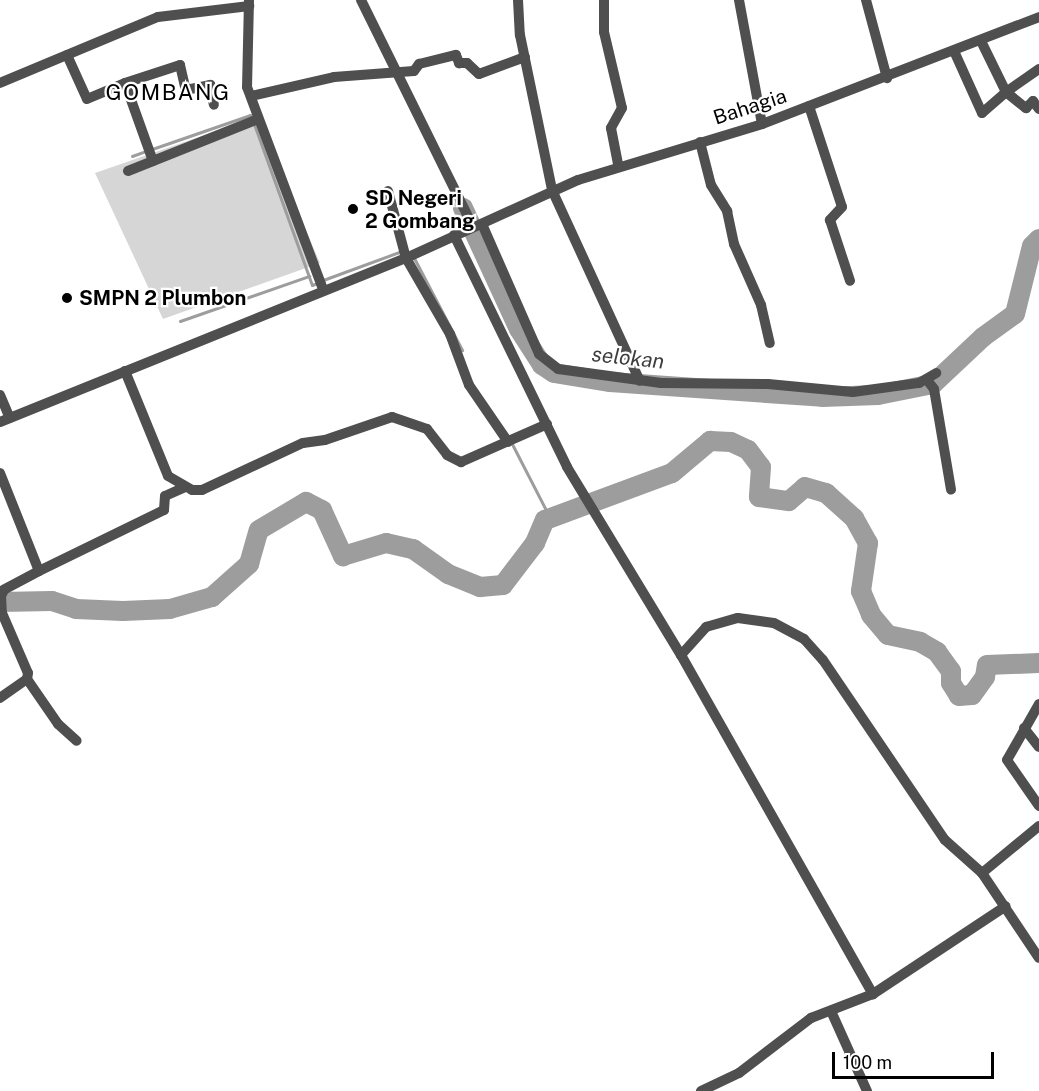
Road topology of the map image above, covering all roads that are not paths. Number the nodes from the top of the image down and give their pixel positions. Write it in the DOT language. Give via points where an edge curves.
graph roads {
  1 [pos="361,0"];
  2 [pos="518,0"];
  3 [pos="604,0"];
  4 [pos="739,0"];
  5 [pos="866,0"];
  6 [pos="249,3"];
  7 [pos="1039,17"];
  8 [pos="981,40"];
  9 [pos="954,51"];
  10 [pos="67,55"];
  11 [pos="525,57"];
  12 [pos="1039,69"];
  13 [pos="398,73"];
  14 [pos="887,78"];
  15 [pos="0,83"];
  16 [pos="125,83"];
  17 [pos="1006,92"];
  18 [pos="251,96"];
  19 [pos="214,105"];
  20 [pos="809,106"];
  21 [pos="1039,109"];
  22 [pos="258,119"];
  23 [pos="762,124"];
  24 [pos="700,142"];
  25 [pos="152,159"];
  26 [pos="618,165"];
  27 [pos="128,171"];
  28 [pos="552,190"];
  29 [pos="388,191"];
  30 [pos="473,227"];
  31 [pos="454,235"];
  32 [pos="406,258"];
  33 [pos="850,281"];
  34 [pos="322,289"];
  35 [pos="770,343"];
  36 [pos="125,371"];
  37 [pos="640,381"];
  38 [pos="0,395"];
  39 [pos="5,420"];
  40 [pos="547,424"];
  41 [pos="511,441"];
  42 [pos="0,472"];
  43 [pos="183,488"];
  44 [pos="951,490"];
  45 [pos="39,571"];
  46 [pos="1,602"];
  47 [pos="681,655"];
  48 [pos="27,679"];
  49 [pos="2,694"];
  50 [pos="1039,704"];
  51 [pos="1024,728"];
  52 [pos="77,741"];
  53 [pos="1039,747"];
  54 [pos="1039,806"];
  55 [pos="1039,826"];
  56 [pos="982,873"];
  57 [pos="1006,906"];
  58 [pos="1039,958"];
  59 [pos="873,994"];
  60 [pos="831,1011"];
  61 [pos="701,1091"];
  62 [pos="867,1091"];
  1 -- 13 [label="street"];
  2 -- 11 [label="street"];
  3 -- 26 [label="street" via="604,32 622,108 611,128"];
  4 -- 23 [label="street"];
  5 -- 14 [label="street"];
  6 -- 10 [label="street" via="158,17"];
  6 -- 18 [label="street" via="245,60"];
  7 -- 8 [label="street, Bahagia"];
  8 -- 9 [label="street, Bahagia"];
  8 -- 17 [label="street"];
  9 -- 14 [label="street, Bahagia"];
  9 -- 17 [label="street" via="982,113"];
  10 -- 15 [label="street"];
  10 -- 16 [label="street" via="87,99"];
  11 -- 13 [label="street" via="479,74 467,63 459,63 456,55 436,58 419,64 414,71"];
  11 -- 28 [label="street"];
  12 -- 17 [label="street"];
  13 -- 18 [label="street" via="334,77"];
  13 -- 30 [label="street"];
  14 -- 20 [label="street, Bahagia"];
  16 -- 19 [label="street" via="180,65 186,90 210,85"];
  16 -- 25 [label="street"];
  17 -- 21 [label="street" via="1026,108 1033,101"];
  18 -- 22 [label="street"];
  20 -- 23 [label="street, Bahagia"];
  20 -- 33 [label="street" via="842,207 830,220"];
  22 -- 25 [label="street"];
  22 -- 34 [label="street"];
  23 -- 24 [label="street, Bahagia"];
  24 -- 26 [label="street, Bahagia"];
  24 -- 35 [label="street" via="711,185 727,211 734,244 761,305"];
  25 -- 27 [label="street"];
  26 -- 28 [label="street, Bahagia"];
  28 -- 30 [label="street, Bahagia"];
  28 -- 37 [label="street"];
  29 -- 32 [label="street"];
  30 -- 31 [label="street, Bahagia"];
  30 -- 37 [label="street" via="545,361 575,373"];
  31 -- 32 [label="street, Bahagia"];
  31 -- 40 [label="street"];
  32 -- 34 [label="street, Bahagia"];
  32 -- 41 [label="street" via="450,334 474,394"];
  34 -- 36 [label="street, Bahagia"];
  36 -- 39 [label="street, Bahagia"];
  36 -- 43 [label="street" via="168,476"];
  37 -- 44 [label="street" via="705,386 768,384 853,392 931,381"];
  38 -- 39 [label="street"];
  40 -- 41 [label="street"];
  40 -- 47 [label="street" via="588,504"];
  41 -- 43 [label="street" via="461,462 447,455 427,429 392,417 325,440 303,442 202,490"];
  42 -- 45 [label="street"];
  43 -- 45 [label="street" via="165,496 164,510"];
  45 -- 46 [label="street" via="4,590"];
  46 -- 48 [label="street"];
  47 -- 56 [label="street" via="706,627 738,618 774,623 804,639 823,660 945,840"];
  47 -- 59 [label="street"];
  48 -- 49 [label="street"];
  48 -- 52 [label="street" via="58,724"];
  50 -- 51 [label="street"];
  51 -- 53 [label="street"];
  51 -- 54 [label="street" via="1007,760"];
  55 -- 56 [label="street"];
  56 -- 57 [label="street"];
  57 -- 58 [label="street"];
  57 -- 59 [label="street"];
  59 -- 60 [label="street"];
  60 -- 61 [label="street" via="812,1018 739,1073"];
  60 -- 62 [label="street"];
}
